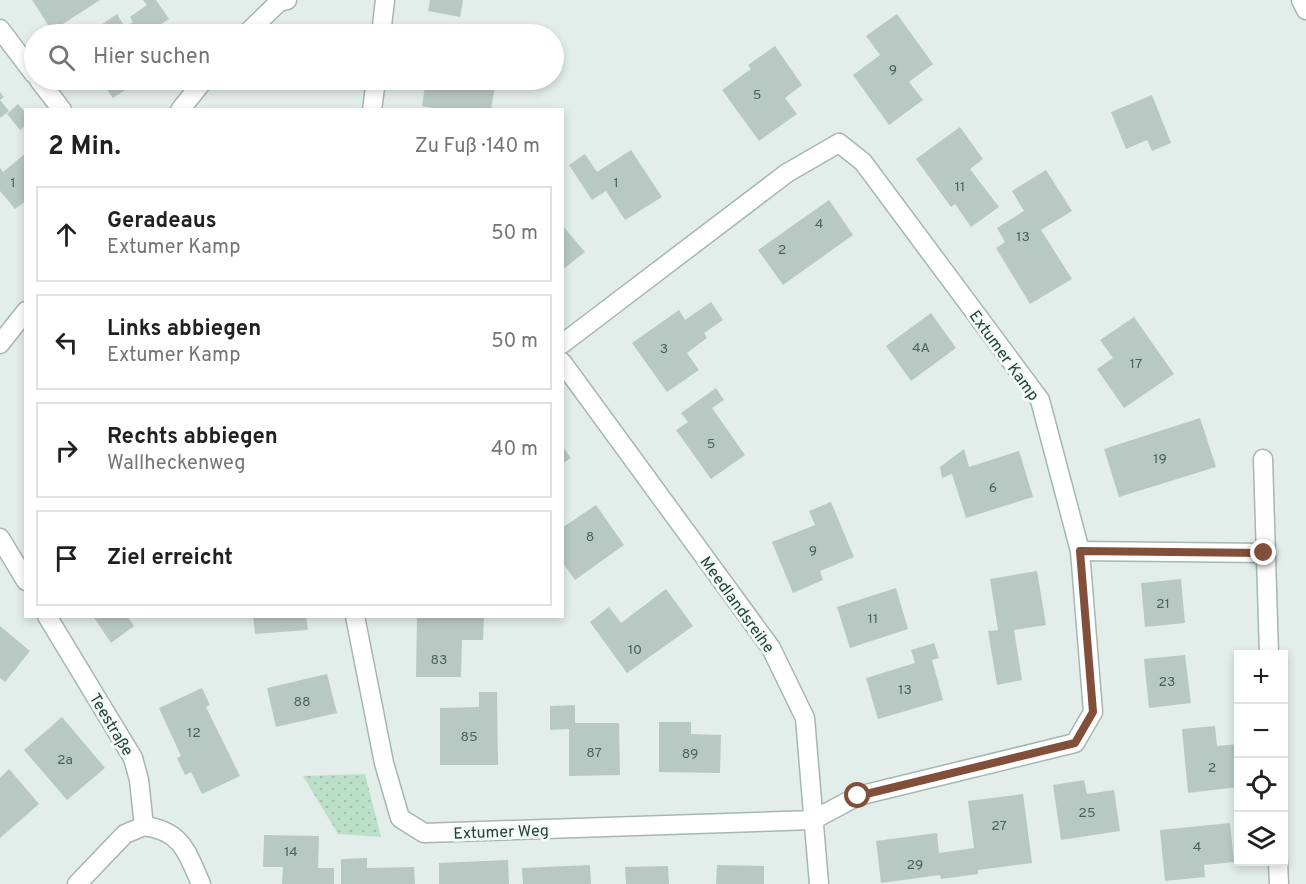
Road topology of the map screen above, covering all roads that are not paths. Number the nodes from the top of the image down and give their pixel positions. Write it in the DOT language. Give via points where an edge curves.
graph roads {
  1 [pos="287,0"];
  2 [pos="386,0"];
  3 [pos="1302,0"];
  4 [pos="1306,10"];
  5 [pos="256,24"];
  6 [pos="382,24"];
  7 [pos="0,29"];
  8 [pos="24,61"];
  9 [pos="47,90"];
  10 [pos="196,90"];
  11 [pos="375,90"];
  12 [pos="60,108"];
  13 [pos="182,108"];
  14 [pos="372,108"];
  15 [pos="24,314"];
  16 [pos="564,342"];
  17 [pos="0,344"];
  18 [pos="564,365"];
  19 [pos="1263,459"];
  20 [pos="0,538"];
  21 [pos="1080,551"];
  22 [pos="1264,553"];
  23 [pos="24,578"];
  24 [pos="48,618"];
  25 [pos="355,618"];
  26 [pos="1269,650"];
  27 [pos="813,820"];
  28 [pos="144,826"];
  29 [pos="1278,866"];
  30 [pos="77,884"];
  31 [pos="201,884"];
  32 [pos="819,884"];
  33 [pos="1279,884"];
  1 -- 5 [label="street" via="279,2"];
  2 -- 6 [label="street"];
  3 -- 4 [label="street"];
  7 -- 8 [label="street"];
  9 -- 12 [label="street"];
  10 -- 13 [label="street"];
  11 -- 14 [label="street"];
  15 -- 17 [label="street"];
  16 -- 21 [label="street, Extumer Kamp" via="787,173 839,143 863,162 1040,400"];
  18 -- 27 [label="street, Meedlandsreihe" via="771,648 805,718"];
  19 -- 22 [label="street"];
  20 -- 23 [label="street"];
  21 -- 22 [label="street"];
  21 -- 27 [label="street, Extumer Kamp" via="1093,712 1075,743 858,796"];
  22 -- 26 [label="street"];
  24 -- 28 [label="street, Teestraße" via="133,758"];
  25 -- 27 [label="street, Extumer Weg" via="384,763 400,818 424,833"];
  27 -- 32 [label="street, Meedlandsreihe"];
  28 -- 30 [label="street" via="125,834"];
  28 -- 31 [label="street" via="162,828 179,839"];
  29 -- 33 [label="street"];
}
